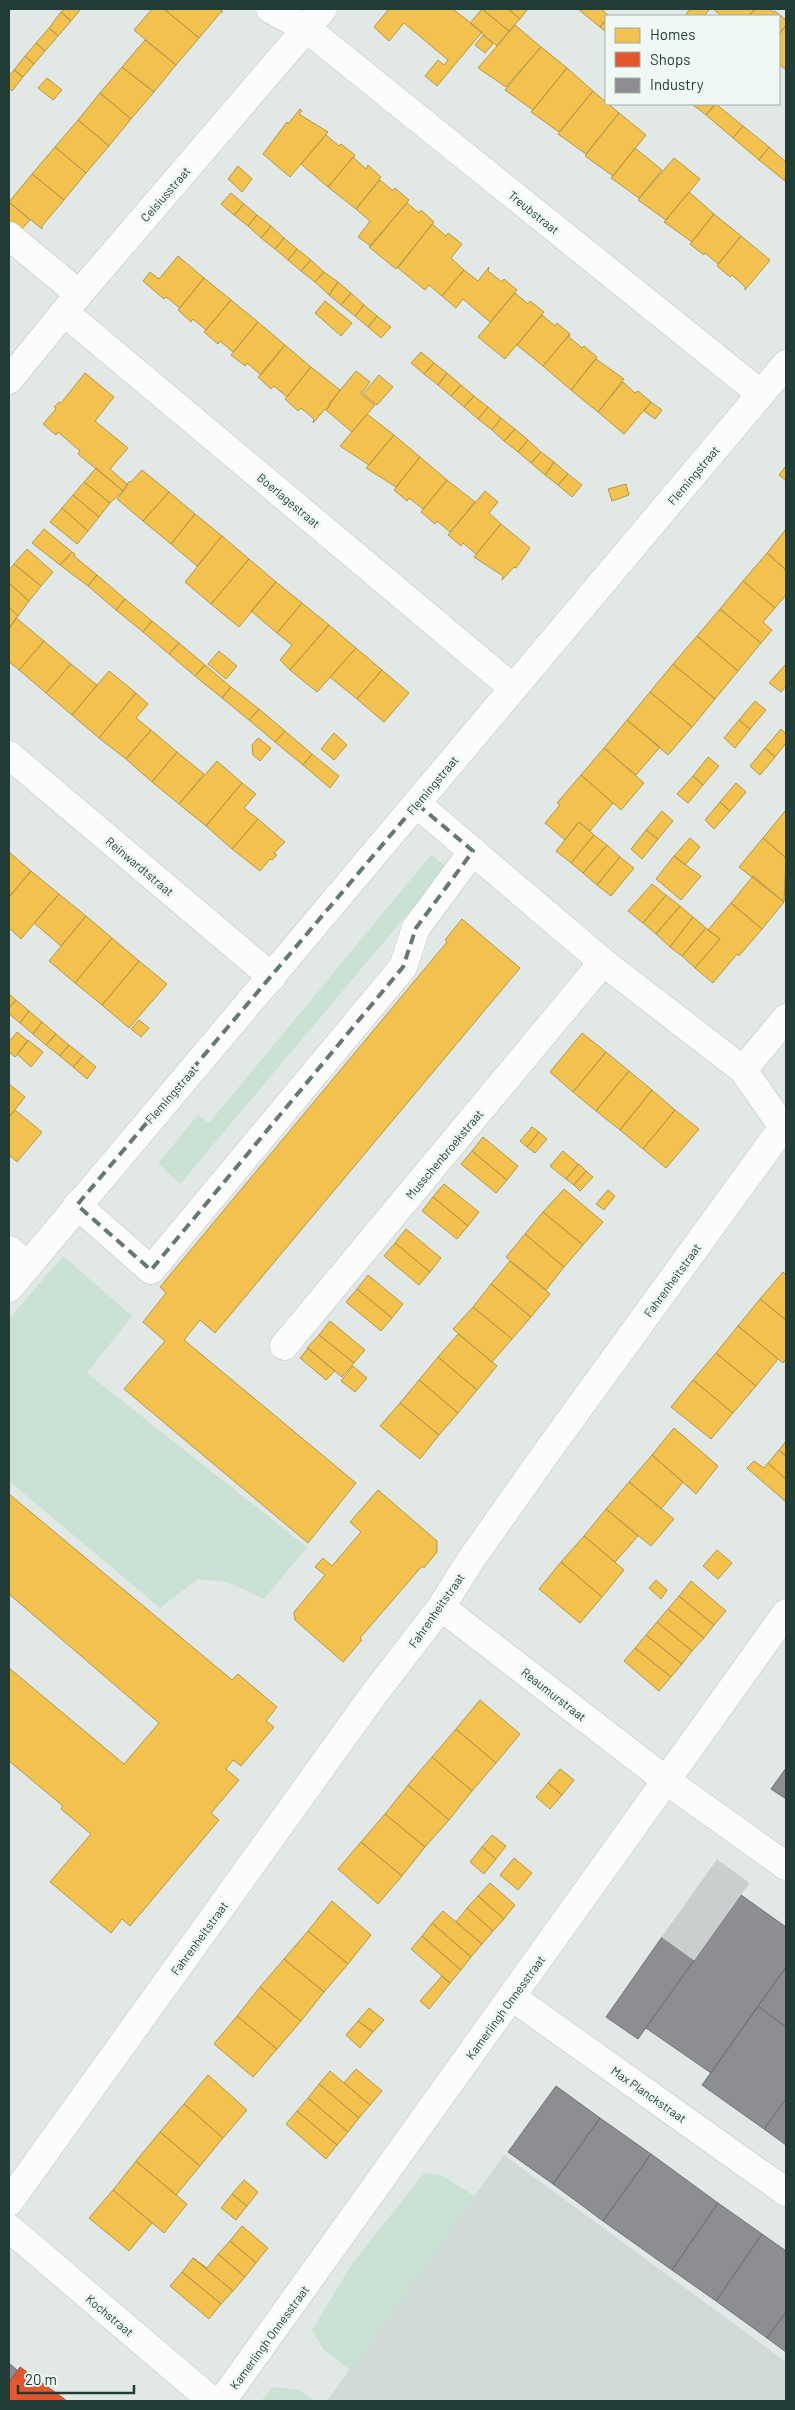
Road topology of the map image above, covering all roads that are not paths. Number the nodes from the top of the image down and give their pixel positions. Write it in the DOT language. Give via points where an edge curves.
graph roads {
  1 [pos="270,9"];
  2 [pos="315,19"];
  3 [pos="9,236"];
  4 [pos="72,303"];
  5 [pos="786,364"];
  6 [pos="9,380"];
  7 [pos="761,394"];
  8 [pos="513,688"];
  9 [pos="9,755"];
  10 [pos="416,804"];
  11 [pos="473,851"];
  12 [pos="603,962"];
  13 [pos="272,977"];
  14 [pos="786,1018"];
  15 [pos="743,1070"];
  16 [pos="77,1204"];
  17 [pos="18,1258"];
  18 [pos="9,1288"];
  19 [pos="284,1346"];
  20 [pos="441,1607"];
  21 [pos="786,1613"];
  22 [pos="667,1781"];
  23 [pos="786,1866"];
  24 [pos="512,1997"];
  25 [pos="786,2192"];
  26 [pos="9,2202"];
  27 [pos="9,2228"];
  28 [pos="212,2401"];
  29 [pos="222,2401"];
  1 -- 2 [label="street, Treubstraat"];
  2 -- 4 [label="street, Celsiusstraat"];
  2 -- 7 [label="street, Treubstraat"];
  3 -- 4 [label="street, Boerlagestraat"];
  4 -- 6 [label="street, Celsiusstraat"];
  4 -- 8 [label="street, Boerlagestraat"];
  5 -- 7 [label="street, Flemingstraat"];
  7 -- 8 [label="street, Flemingstraat"];
  8 -- 10 [label="street, Flemingstraat"];
  9 -- 13 [label="street, Reinwardtstraat"];
  10 -- 11 [label="street"];
  10 -- 13 [label="street, Flemingstraat"];
  11 -- 12 [label="street"];
  11 -- 16 [label="street" via="416,928 403,967 151,1270"];
  12 -- 15 [label="street"];
  12 -- 19 [label="street, Musschenbroekstraat"];
  13 -- 16 [label="street, Flemingstraat"];
  14 -- 15 [label="street"];
  15 -- 20 [label="street, Fahrenheitstraat" via="783,1127 549,1449"];
  16 -- 17 [label="street, Flemingstraat"];
  17 -- 18 [label="street, Flemingstraat"];
  20 -- 22 [label="street, Reaumurstraat"];
  20 -- 26 [label="street, Fahrenheitstraat"];
  21 -- 22 [label="street, Kamerlingh Onnesstraat"];
  22 -- 23 [label="street"];
  22 -- 24 [label="street, Kamerlingh Onnesstraat"];
  24 -- 25 [label="street, Max Planckstraat"];
  24 -- 29 [label="street, Kamerlingh Onnesstraat"];
  27 -- 28 [label="street, Kochstraat"];
}
